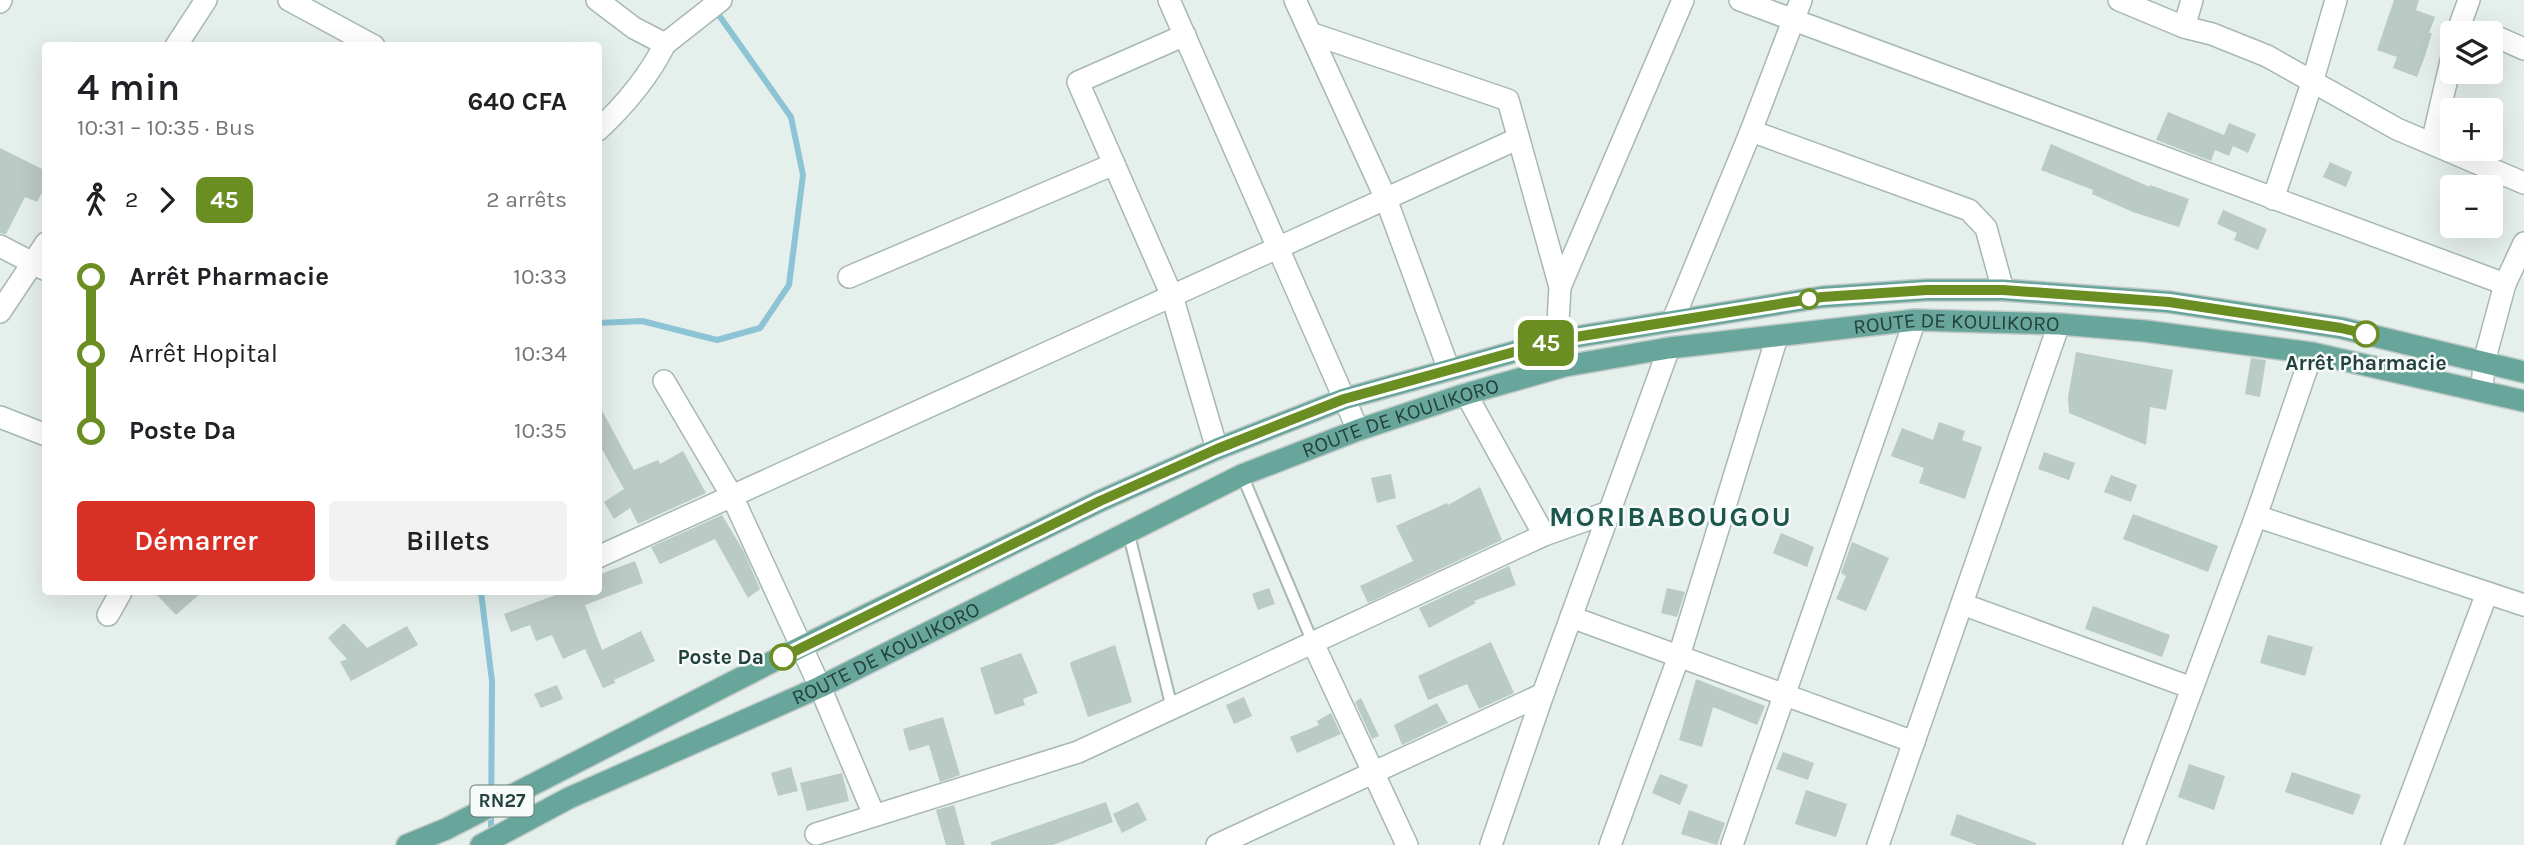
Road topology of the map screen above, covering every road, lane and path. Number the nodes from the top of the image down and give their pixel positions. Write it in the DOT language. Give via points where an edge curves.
graph roads {
  1 [pos="206,0"];
  2 [pos="289,0"];
  3 [pos="597,0"];
  4 [pos="721,0"];
  5 [pos="1169,0"];
  6 [pos="1295,0"];
  7 [pos="1683,0"];
  8 [pos="1740,0"];
  9 [pos="1801,0"];
  10 [pos="2119,0"];
  11 [pos="2192,0"];
  12 [pos="2336,0"];
  13 [pos="2469,0"];
  14 [pos="1793,21"];
  15 [pos="2461,21"];
  16 [pos="2185,27"];
  17 [pos="1310,33"];
  18 [pos="1185,35"];
  19 [pos="2503,39"];
  20 [pos="179,42"];
  21 [pos="367,42"];
  22 [pos="666,44"];
  23 [pos="2524,49"];
  24 [pos="2312,83"];
  25 [pos="2446,84"];
  26 [pos="602,126"];
  27 [pos="1751,131"];
  28 [pos="1517,139"];
  29 [pos="2432,143"];
  30 [pos="1114,164"];
  31 [pos="2524,183"];
  32 [pos="1386,199"];
  33 [pos="2273,199"];
  34 [pos="2524,243"];
  35 [pos="0,246"];
  36 [pos="1279,247"];
  37 [pos="38,267"];
  38 [pos="2514,275"];
  39 [pos="849,277"];
  40 [pos="1560,286"];
  41 [pos="2003,290"];
  42 [pos="1172,296"];
  43 [pos="0,312"];
  44 [pos="1673,320"];
  45 [pos="1915,320"];
  46 [pos="2059,324"];
  47 [pos="1777,337"];
  48 [pos="1557,340"];
  49 [pos="1669,348"];
  50 [pos="2312,352"];
  51 [pos="2484,362"];
  52 [pos="1449,370"];
  53 [pos="2524,372"];
  54 [pos="664,381"];
  55 [pos="2482,390"];
  56 [pos="1466,394"];
  57 [pos="1344,399"];
  58 [pos="2524,401"];
  59 [pos="0,417"];
  60 [pos="1358,430"];
  61 [pos="42,433"];
  62 [pos="1217,449"];
  63 [pos="1242,475"];
  64 [pos="733,496"];
  65 [pos="1609,512"];
  66 [pos="2256,516"];
  67 [pos="1128,531"];
  68 [pos="1544,535"];
  69 [pos="602,555"];
  70 [pos="2487,593"];
  71 [pos="119,595"];
  72 [pos="1962,604"];
  73 [pos="2524,605"];
  74 [pos="108,615"];
  75 [pos="1571,617"];
  76 [pos="1313,643"];
  77 [pos="801,647"];
  78 [pos="1679,656"];
  79 [pos="820,687"];
  80 [pos="2192,688"];
  81 [pos="1543,694"];
  82 [pos="1786,695"];
  83 [pos="1172,708"];
  84 [pos="1914,742"];
  85 [pos="1372,773"];
  86 [pos="874,816"];
  87 [pos="816,834"];
  88 [pos="1886,843"];
  89 [pos="407,845"];
  90 [pos="481,845"];
  91 [pos="1217,845"];
  92 [pos="1407,845"];
  93 [pos="1491,845"];
  94 [pos="1610,845"];
  95 [pos="1732,845"];
  96 [pos="2134,845"];
  97 [pos="2392,845"];
  1 -- 20 [label="street"];
  2 -- 21 [label="street"];
  3 -- 22 [label="street" via="634,28"];
  4 -- 22 [label="street"];
  5 -- 18 [label="street"];
  6 -- 17 [label="street"];
  7 -- 40 [label="street"];
  8 -- 14 [label="street"];
  9 -- 14 [label="street"];
  10 -- 16 [label="street"];
  11 -- 16 [label="street"];
  12 -- 24 [label="street"];
  13 -- 15 [label="street"];
  14 -- 27 [label="street"];
  14 -- 33 [label="street"];
  16 -- 24 [label="street" via="2267,56"];
  17 -- 28 [label="street" via="1508,100"];
  17 -- 32 [label="street"];
  18 -- 30 [label="street" via="1079,82"];
  18 -- 36 [label="street"];
  19 -- 23 [label="street"];
  22 -- 26 [label="street" via="625,105"];
  24 -- 29 [label="street"];
  24 -- 33 [label="street"];
  25 -- 29 [label="street"];
  27 -- 41 [label="street" via="1969,210 1986,228"];
  27 -- 44 [label="street"];
  28 -- 32 [label="street"];
  28 -- 40 [label="street"];
  29 -- 31 [label="street"];
  30 -- 39 [label="street"];
  30 -- 42 [label="street"];
  32 -- 36 [label="street"];
  32 -- 52 [label="street"];
  33 -- 38 [label="street"];
  34 -- 38 [label="street"];
  35 -- 37 [label="street"];
  36 -- 42 [label="street"];
  36 -- 57 [label="street"];
  37 -- 43 [label="street"];
  38 -- 51 [label="street"];
  40 -- 48 [label="street"];
  41 -- 44 [label="main road, ROUTE DE KOULIKORO / RN27" via="1822,297"];
  41 -- 51 [label="main road, ROUTE DE KOULIKORO / RN27" via="2183,304 2341,328"];
  42 -- 62 [label="street"];
  42 -- 64 [label="street"];
  44 -- 48 [label="main road, ROUTE DE KOULIKORO / RN27"];
  45 -- 46 [label="main road, ROUTE DE KOULIKORO / RN27"];
  45 -- 47 [label="main road, ROUTE DE KOULIKORO / RN27"];
  45 -- 82 [label="street"];
  46 -- 50 [label="main road, ROUTE DE KOULIKORO / RN27"];
  46 -- 72 [label="street"];
  47 -- 49 [label="main road, ROUTE DE KOULIKORO / RN27"];
  47 -- 78 [label="street"];
  48 -- 52 [label="main road, ROUTE DE KOULIKORO / RN27"];
  49 -- 56 [label="main road, ROUTE DE KOULIKORO / RN27" via="1566,366"];
  49 -- 65 [label="street"];
  50 -- 55 [label="main road, ROUTE DE KOULIKORO / RN27"];
  50 -- 66 [label="street"];
  51 -- 53 [label="main road, ROUTE DE KOULIKORO / RN27"];
  51 -- 55 [label="street"];
  52 -- 57 [label="main road, ROUTE DE KOULIKORO / RN27"];
  54 -- 64 [label="street"];
  55 -- 58 [label="main road, ROUTE DE KOULIKORO / RN27"];
  56 -- 60 [label="main road, ROUTE DE KOULIKORO / RN27"];
  56 -- 68 [label="street"];
  57 -- 60 [label="street"];
  57 -- 62 [label="main road, ROUTE DE KOULIKORO / RN27"];
  59 -- 61 [label="street"];
  60 -- 63 [label="main road, ROUTE DE KOULIKORO / RN27"];
  62 -- 77 [label="main road, ROUTE DE KOULIKORO / RN27"];
  63 -- 67 [label="main road, ROUTE DE KOULIKORO / RN27"];
  63 -- 76 [label="lane"];
  64 -- 69 [label="street"];
  64 -- 77 [label="street"];
  65 -- 68 [label="street"];
  65 -- 75 [label="street"];
  66 -- 70 [label="street"];
  66 -- 80 [label="street"];
  67 -- 79 [label="main road, ROUTE DE KOULIKORO / RN27"];
  67 -- 83 [label="lane"];
  68 -- 76 [label="street"];
  70 -- 73 [label="street"];
  70 -- 97 [label="street"];
  71 -- 74 [label="street"];
  72 -- 80 [label="street"];
  72 -- 84 [label="street"];
  75 -- 78 [label="street"];
  75 -- 81 [label="street"];
  76 -- 83 [label="street"];
  76 -- 85 [label="street"];
  77 -- 79 [label="street"];
  77 -- 89 [label="main road, ROUTE DE KOULIKORO / RN27"];
  78 -- 82 [label="street"];
  78 -- 94 [label="street"];
  79 -- 86 [label="street"];
  79 -- 90 [label="main road, ROUTE DE KOULIKORO / RN27" via="569,798"];
  80 -- 96 [label="street"];
  81 -- 85 [label="street"];
  81 -- 93 [label="street"];
  82 -- 84 [label="street"];
  82 -- 95 [label="street"];
  83 -- 86 [label="street" via="1078,752"];
  84 -- 88 [label="street"];
  85 -- 91 [label="street"];
  85 -- 92 [label="street"];
  86 -- 87 [label="street"];
}
